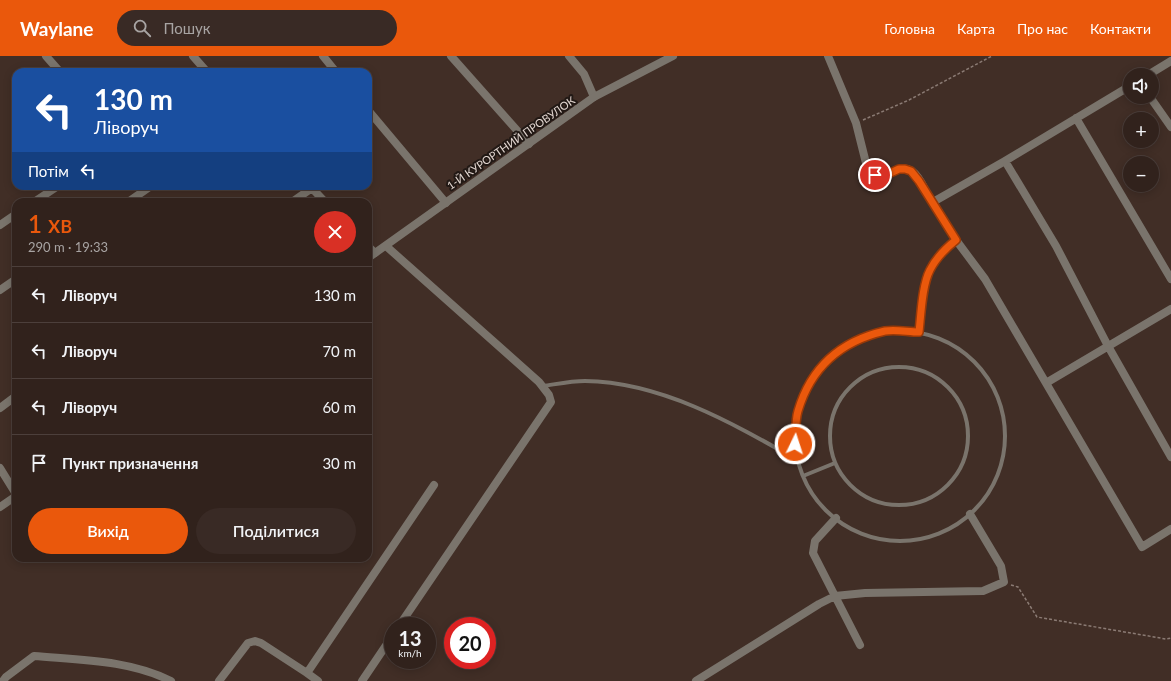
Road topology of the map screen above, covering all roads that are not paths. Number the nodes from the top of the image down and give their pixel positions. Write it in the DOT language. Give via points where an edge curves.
graph roads {
  1 [pos="46,56"];
  2 [pos="193,56"];
  3 [pos="323,56"];
  4 [pos="451,56"];
  5 [pos="569,56"];
  6 [pos="673,56"];
  7 [pos="828,56"];
  8 [pos="1171,61"];
  9 [pos="56,68"];
  10 [pos="204,68"];
  11 [pos="333,68"];
  12 [pos="1159,68"];
  13 [pos="1123,90"];
  14 [pos="594,97"];
  15 [pos="1155,104"];
  16 [pos="372,115"];
  17 [pos="1076,118"];
  18 [pos="1171,127"];
  19 [pos="529,144"];
  20 [pos="1005,161"];
  21 [pos="52,190"];
  22 [pos="145,190"];
  23 [pos="307,190"];
  24 [pos="314,190"];
  25 [pos="40,198"];
  26 [pos="134,198"];
  27 [pos="297,198"];
  28 [pos="321,198"];
  29 [pos="933,202"];
  30 [pos="446,203"];
  31 [pos="12,217"];
  32 [pos="0,225"];
  33 [pos="956,240"];
  34 [pos="386,246"];
  35 [pos="372,250"];
  36 [pos="375,253"];
  37 [pos="372,255"];
  38 [pos="1171,279"];
  39 [pos="12,282"];
  40 [pos="0,290"];
  41 [pos="1171,309"];
  42 [pos="919,332"];
  43 [pos="1108,346"];
  44 [pos="1046,383"];
  45 [pos="542,386"];
  46 [pos="12,399"];
  47 [pos="0,408"];
  48 [pos="1171,457"];
  49 [pos="799,461"];
  50 [pos="835,463"];
  51 [pos="0,468"];
  52 [pos="803,476"];
  53 [pos="434,485"];
  54 [pos="12,488"];
  55 [pos="12,498"];
  56 [pos="0,507"];
  57 [pos="970,514"];
  58 [pos="836,518"];
  59 [pos="1171,529"];
  60 [pos="835,596"];
  61 [pos="405,617"];
  62 [pos="860,645"];
  63 [pos="384,648"];
  64 [pos="307,673"];
  65 [pos="3,681"];
  66 [pos="171,681"];
  67 [pos="220,681"];
  68 [pos="318,681"];
  69 [pos="362,681"];
  70 [pos="696,681"];
  1 -- 9 [label="street"];
  2 -- 10 [label="street"];
  3 -- 11 [label="street"];
  4 -- 19 [label="street"];
  5 -- 14 [label="street" via="584,74"];
  6 -- 14 [label="street, 1-Й КУРОРТНИЙ ПРОВУЛОК"];
  7 -- 29 [label="street" via="856,123 867,167 875,175 880,176 899,169 911,171"];
  8 -- 12 [label="street"];
  13 -- 17 [label="street"];
  14 -- 19 [label="street, 1-Й КУРОРТНИЙ ПРОВУЛОК"];
  15 -- 18 [label="street"];
  16 -- 30 [label="street"];
  17 -- 20 [label="street"];
  17 -- 38 [label="street"];
  19 -- 30 [label="street, 1-Й КУРОРТНИЙ ПРОВУЛОК"];
  20 -- 29 [label="street"];
  20 -- 43 [label="street" via="1056,246"];
  21 -- 25 [label="street"];
  22 -- 26 [label="street"];
  23 -- 27 [label="street"];
  24 -- 28 [label="street"];
  29 -- 33 [label="street"];
  30 -- 34 [label="street, 1-Й КУРОРТНИЙ ПРОВУЛОК"];
  31 -- 32 [label="street"];
  33 -- 42 [label="lane" via="929,271"];
  33 -- 44 [label="street" via="984,279"];
  34 -- 36 [label="street, 1-Й КУРОРТНИЙ ПРОВУЛОК"];
  34 -- 45 [label="street"];
  35 -- 36 [label="street"];
  36 -- 37 [label="street, 1-Й КУРОРТНИЙ ПРОВУЛОК"];
  39 -- 40 [label="street"];
  41 -- 43 [label="street"];
  42 -- 49 [label="lane" via="879,333 856,340 829,358 809,382 797,412 795,444"];
  42 -- 57 [label="lane" via="950,343 977,363 996,391 1005,423 1003,457 996,476 991,488"];
  43 -- 44 [label="street"];
  43 -- 48 [label="street"];
  44 -- 59 [label="street" via="1142,547"];
  45 -- 49 [label="lane" via="584,381 610,383 662,394 697,406"];
  45 -- 61 [label="street" via="551,402"];
  46 -- 47 [label="street"];
  49 -- 52 [label="lane"];
  50 -- 50 [label="lane" via="847,482 865,496 886,504 909,504 931,497 949,483 962,464 967,442 966,419 957,398 942,381 922,370 899,366 877,370 857,380 841,397 832,418 830,441"];
  50 -- 52 [label="lane"];
  51 -- 54 [label="street"];
  52 -- 58 [label="lane" via="820,504"];
  53 -- 64 [label="street"];
  55 -- 56 [label="street"];
  57 -- 58 [label="lane" via="942,532 910,541 876,538 846,526"];
  57 -- 60 [label="street" via="1001,566 1004,582 983,591"];
  58 -- 60 [label="street" via="815,541 813,553"];
  60 -- 62 [label="street"];
  60 -- 70 [label="street"];
  63 -- 69 [label="street"];
  64 -- 67 [label="street" via="255,641 248,643"];
  64 -- 68 [label="street"];
  65 -- 66 [label="street" via="34,656 130,666 158,674"];
}
